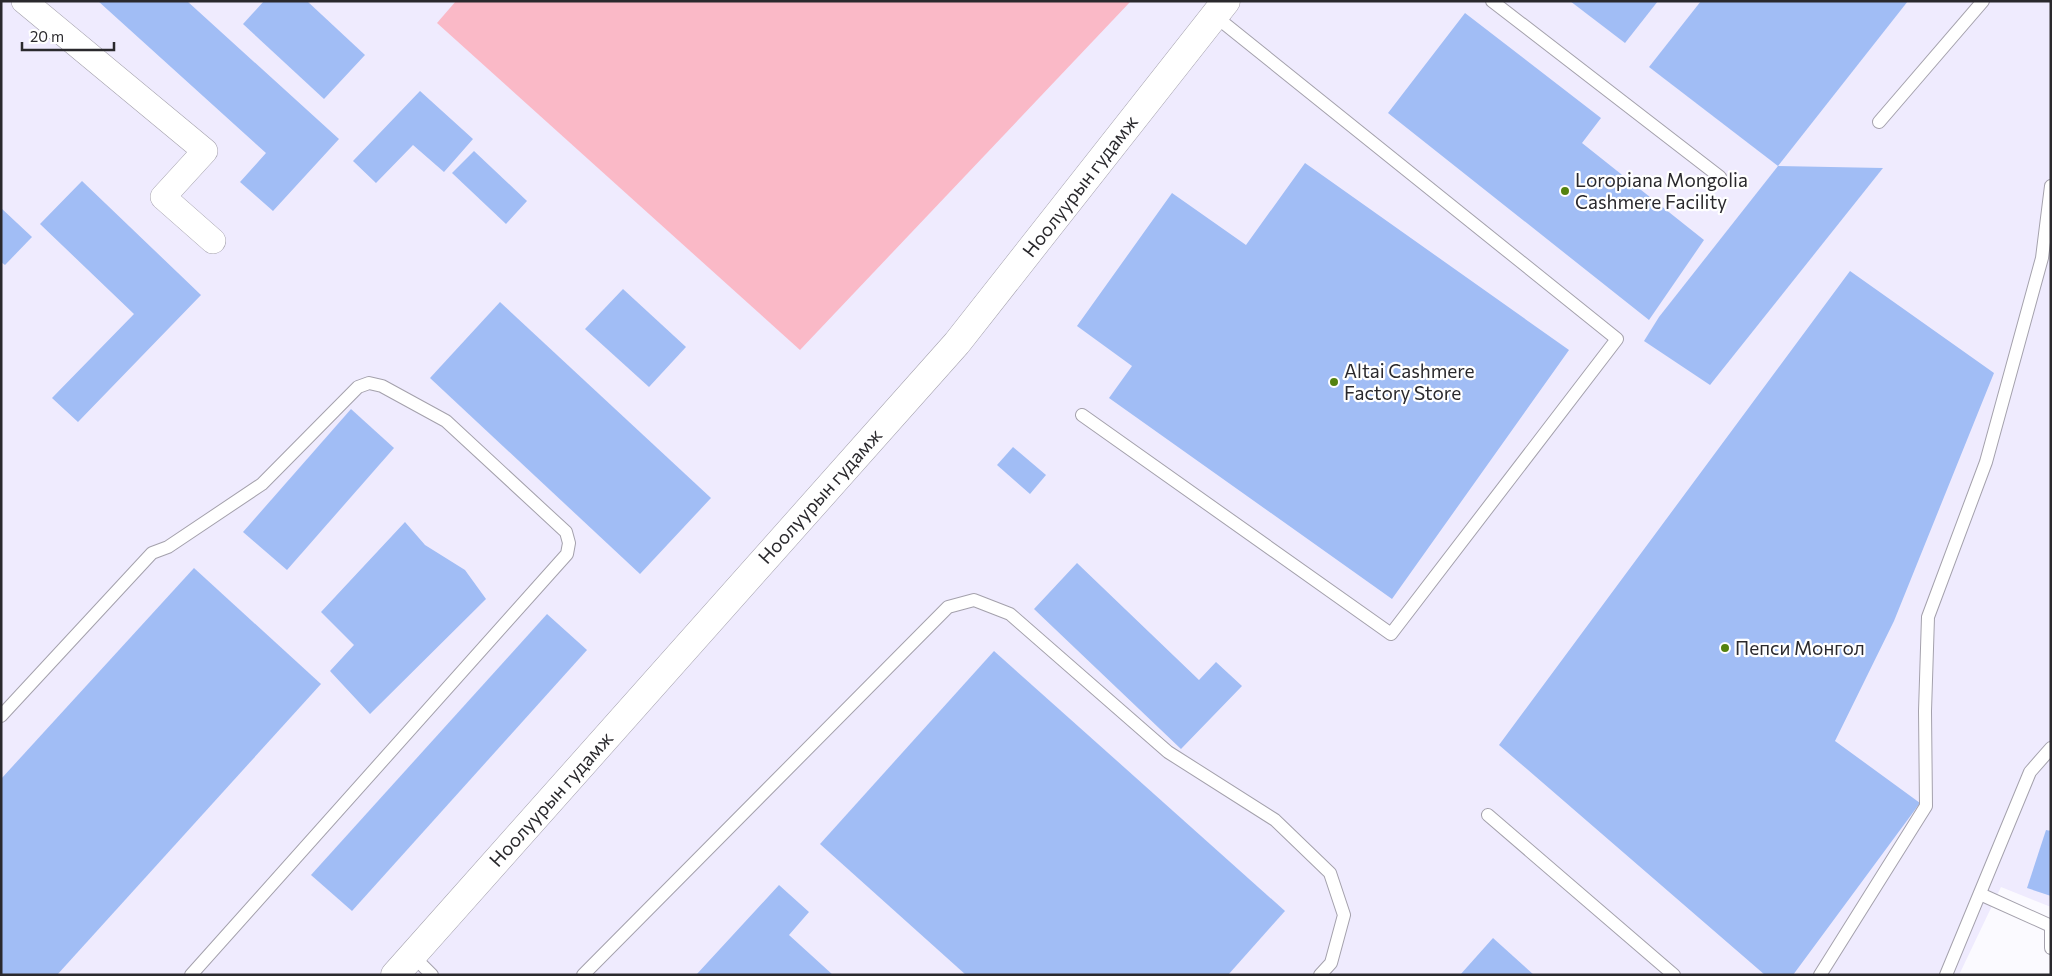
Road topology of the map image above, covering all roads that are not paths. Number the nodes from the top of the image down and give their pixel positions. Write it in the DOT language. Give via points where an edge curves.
graph roads {
  1 [pos="24,1"];
  2 [pos="1492,1"];
  3 [pos="1983,1"];
  4 [pos="1220,9"];
  5 [pos="1879,122"];
  6 [pos="1720,177"];
  7 [pos="2051,186"];
  8 [pos="213,240"];
  9 [pos="1082,415"];
  10 [pos="1,716"];
  11 [pos="2051,748"];
  12 [pos="1488,815"];
  13 [pos="1980,894"];
  14 [pos="2051,928"];
  15 [pos="2051,948"];
  16 [pos="403,965"];
  17 [pos="192,975"];
  18 [pos="432,975"];
  19 [pos="583,975"];
  20 [pos="1320,975"];
  21 [pos="1674,975"];
  22 [pos="1820,975"];
  23 [pos="1946,975"];
  1 -- 8 [label="street" via="205,151 163,197"];
  2 -- 6 [label="lane"];
  3 -- 5 [label="lane"];
  4 -- 9 [label="lane" via="1617,339 1391,634"];
  4 -- 16 [label="street, Ноолуурын гудамж" via="957,343"];
  7 -- 22 [label="lane" via="2042,258 1986,462 1928,617 1924,711 1926,806"];
  10 -- 17 [label="lane" via="152,553 176,542 262,484 358,387 369,383 382,386 446,421 566,532 567,554"];
  11 -- 13 [label="lane" via="2030,772"];
  12 -- 21 [label="lane"];
  13 -- 14 [label="lane"];
  13 -- 23 [label="lane"];
  14 -- 15 [label="lane"];
  16 -- 18 [label="lane"];
  19 -- 20 [label="lane" via="948,607 974,600 1010,614 1168,752 1275,820 1330,872 1344,915 1332,963"];
}
